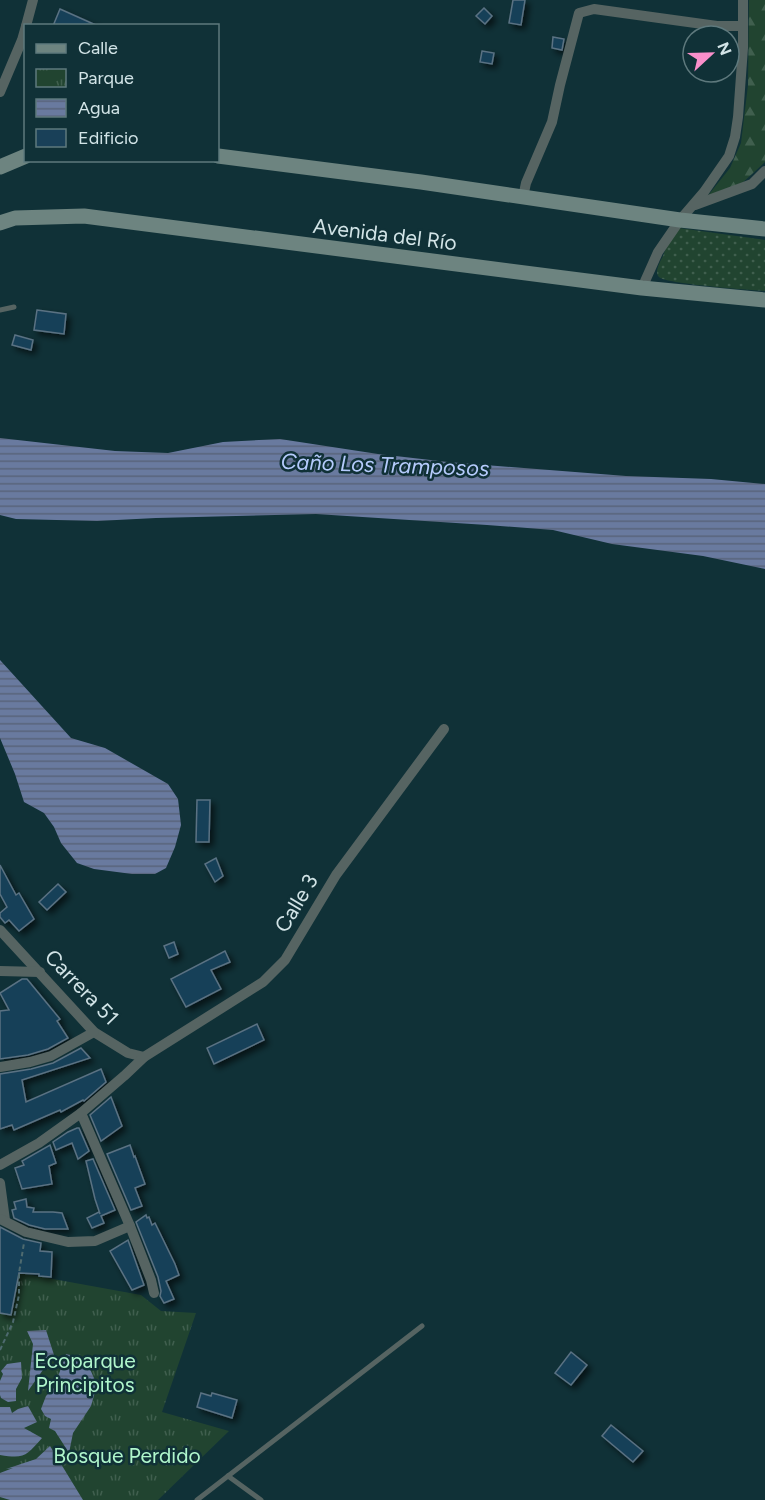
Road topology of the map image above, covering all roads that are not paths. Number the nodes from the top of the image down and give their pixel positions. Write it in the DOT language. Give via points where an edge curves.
graph roads {
  1 [pos="33,0"];
  2 [pos="743,0"];
  3 [pos="27,24"];
  4 [pos="743,27"];
  5 [pos="24,33"];
  6 [pos="0,92"];
  7 [pos="219,156"];
  8 [pos="24,157"];
  9 [pos="0,167"];
  10 [pos="765,171"];
  11 [pos="523,197"];
  12 [pos="692,207"];
  13 [pos="680,220"];
  14 [pos="0,223"];
  15 [pos="765,229"];
  16 [pos="642,288"];
  17 [pos="765,300"];
  18 [pos="14,307"];
  19 [pos="0,310"];
  20 [pos="444,729"];
  21 [pos="0,930"];
  22 [pos="0,971"];
  23 [pos="40,972"];
  24 [pos="94,1032"];
  25 [pos="144,1057"];
  26 [pos="0,1067"];
  27 [pos="81,1113"];
  28 [pos="0,1165"];
  29 [pos="0,1184"];
  30 [pos="2,1220"];
  31 [pos="130,1226"];
  32 [pos="154,1293"];
  33 [pos="422,1326"];
  34 [pos="228,1476"];
  35 [pos="197,1500"];
  36 [pos="261,1500"];
  1 -- 3 [label="street"];
  2 -- 4 [label="street"];
  4 -- 11 [label="street" via="594,9 579,13 552,122"];
  4 -- 12 [label="street" via="735,136 729,156"];
  5 -- 6 [label="street"];
  7 -- 11 [label="main road"];
  8 -- 9 [label="main road"];
  10 -- 12 [label="street" via="752,184"];
  11 -- 13 [label="main road"];
  12 -- 13 [label="street"];
  13 -- 15 [label="main road"];
  13 -- 16 [label="street" via="658,252"];
  14 -- 16 [label="main road, Avenida del Río" via="15,218 84,216"];
  16 -- 17 [label="main road, Avenida del Río"];
  18 -- 19 [label="lane"];
  20 -- 25 [label="street, Calle 3" via="336,875 285,960 263,982"];
  21 -- 23 [label="street, Carrera 51"];
  22 -- 23 [label="street"];
  23 -- 24 [label="street, Carrera 51"];
  24 -- 25 [label="street, Carrera 51" via="128,1053"];
  24 -- 26 [label="street" via="51,1056"];
  25 -- 27 [label="street, Calle 3"];
  27 -- 28 [label="street, Calle 3"];
  27 -- 31 [label="street"];
  29 -- 30 [label="street"];
  30 -- 31 [label="street" via="26,1232 68,1242 95,1241"];
  31 -- 32 [label="street"];
  33 -- 34 [label="lane"];
  34 -- 35 [label="lane"];
  34 -- 36 [label="lane"];
}
